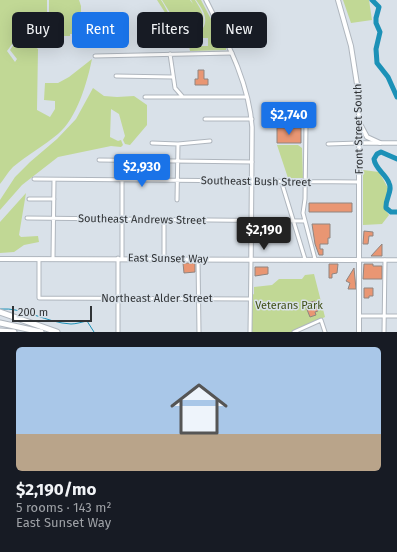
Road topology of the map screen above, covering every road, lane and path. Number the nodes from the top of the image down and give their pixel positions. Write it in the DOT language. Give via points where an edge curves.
graph roads {
  1 [pos="206,0"];
  2 [pos="338,0"];
  3 [pos="232,53"];
  4 [pos="170,54"];
  5 [pos="95,56"];
  6 [pos="116,76"];
  7 [pos="172,77"];
  8 [pos="145,97"];
  9 [pos="186,97"];
  10 [pos="246,97"];
  11 [pos="205,119"];
  12 [pos="252,119"];
  13 [pos="359,122"];
  14 [pos="306,124"];
  15 [pos="210,141"];
  16 [pos="152,143"];
  17 [pos="359,143"];
  18 [pos="380,143"];
  19 [pos="397,143"];
  20 [pos="178,144"];
  21 [pos="328,144"];
  22 [pos="99,160"];
  23 [pos="178,161"];
  24 [pos="252,162"];
  25 [pos="34,180"];
  26 [pos="54,180"];
  27 [pos="122,180"];
  28 [pos="177,181"];
  29 [pos="251,181"];
  30 [pos="283,182"];
  31 [pos="305,182"];
  32 [pos="359,182"];
  33 [pos="29,199"];
  34 [pos="54,199"];
  35 [pos="177,200"];
  36 [pos="27,218"];
  37 [pos="53,218"];
  38 [pos="122,219"];
  39 [pos="164,220"];
  40 [pos="251,220"];
  41 [pos="294,221"];
  42 [pos="306,221"];
  43 [pos="39,258"];
  44 [pos="53,258"];
  45 [pos="120,258"];
  46 [pos="164,258"];
  47 [pos="0,259"];
  48 [pos="198,259"];
  49 [pos="251,259"];
  50 [pos="305,259"];
  51 [pos="315,259"];
  52 [pos="359,260"];
  53 [pos="385,260"];
  54 [pos="397,260"];
  55 [pos="118,298"];
  56 [pos="199,299"];
  57 [pos="250,299"];
  58 [pos="0,312"];
  59 [pos="359,316"];
  60 [pos="384,316"];
  61 [pos="397,316"];
  62 [pos="0,323"];
  63 [pos="0,330"];
  64 [pos="14,332"];
  65 [pos="41,332"];
  66 [pos="57,332"];
  67 [pos="118,332"];
  68 [pos="199,332"];
  69 [pos="250,332"];
  70 [pos="294,332"];
  71 [pos="325,332"];
  72 [pos="359,332"];
  73 [pos="384,332"];
  1 -- 3 [label="street"];
  2 -- 13 [label="main road, Front Street South" via="354,61 359,97"];
  3 -- 4 [label="street"];
  3 -- 10 [label="street"];
  4 -- 5 [label="street"];
  4 -- 7 [label="street"];
  6 -- 7 [label="street"];
  7 -- 9 [label="street" via="176,91"];
  8 -- 9 [label="street"];
  9 -- 10 [label="street"];
  10 -- 12 [label="street"];
  11 -- 12 [label="street"];
  12 -- 24 [label="street"];
  13 -- 17 [label="main road, Front Street South"];
  13 -- 18 [label="main road" via="368,137"];
  14 -- 31 [label="street"];
  15 -- 20 [label="street"];
  16 -- 20 [label="street"];
  17 -- 18 [label="street"];
  17 -- 21 [label="street"];
  17 -- 32 [label="main road, Front Street South"];
  18 -- 19 [label="street"];
  20 -- 23 [label="street"];
  22 -- 23 [label="street"];
  23 -- 24 [label="street"];
  23 -- 28 [label="street"];
  24 -- 29 [label="street"];
  25 -- 26 [label="street, Southeast Bush Street"];
  26 -- 27 [label="street, Southeast Bush Street"];
  26 -- 34 [label="street"];
  27 -- 28 [label="street, Southeast Bush Street"];
  27 -- 38 [label="street"];
  28 -- 29 [label="street, Southeast Bush Street"];
  28 -- 35 [label="street"];
  29 -- 30 [label="street, Southeast Bush Street"];
  29 -- 40 [label="street"];
  30 -- 31 [label="street, Southeast Bush Street"];
  30 -- 41 [label="street"];
  31 -- 32 [label="street, Southeast Bush Street"];
  31 -- 42 [label="street" via="303,208"];
  32 -- 52 [label="main road, Front Street South"];
  33 -- 34 [label="street"];
  34 -- 37 [label="street"];
  36 -- 37 [label="street, Southeast Andrews Street"];
  37 -- 38 [label="street, Southeast Andrews Street"];
  37 -- 44 [label="street"];
  38 -- 39 [label="street, Southeast Andrews Street"];
  38 -- 45 [label="street"];
  39 -- 40 [label="street, Southeast Andrews Street"];
  39 -- 46 [label="street"];
  40 -- 41 [label="street, Southeast Andrews Street"];
  40 -- 49 [label="street"];
  41 -- 42 [label="street, Southeast Andrews Street"];
  41 -- 50 [label="street"];
  42 -- 51 [label="street"];
  43 -- 44 [label="main road, East Sunset Way"];
  43 -- 47 [label="main road, East Sunset Way"];
  43 -- 55 [label="street, Northeast Alder Street" via="39,298"];
  44 -- 45 [label="main road, East Sunset Way"];
  45 -- 46 [label="main road, East Sunset Way"];
  45 -- 55 [label="street"];
  46 -- 48 [label="main road, East Sunset Way"];
  48 -- 49 [label="main road, East Sunset Way"];
  48 -- 56 [label="street"];
  49 -- 50 [label="main road, East Sunset Way"];
  49 -- 57 [label="street"];
  50 -- 51 [label="main road, East Sunset Way"];
  51 -- 52 [label="main road, East Sunset Way"];
  52 -- 53 [label="street"];
  52 -- 59 [label="main road, Front Street South"];
  53 -- 54 [label="street"];
  53 -- 60 [label="street"];
  55 -- 56 [label="street, Northeast Alder Street"];
  55 -- 67 [label="street"];
  56 -- 57 [label="street, Northeast Alder Street"];
  56 -- 68 [label="street"];
  57 -- 69 [label="street"];
  58 -- 66 [label="highway"];
  59 -- 60 [label="street"];
  59 -- 72 [label="main road, Front Street South"];
  60 -- 61 [label="street"];
  60 -- 73 [label="street"];
  62 -- 65 [label="highway"];
  63 -- 64 [label="highway"];
  70 -- 71 [label="street" via="321,320"];
}
